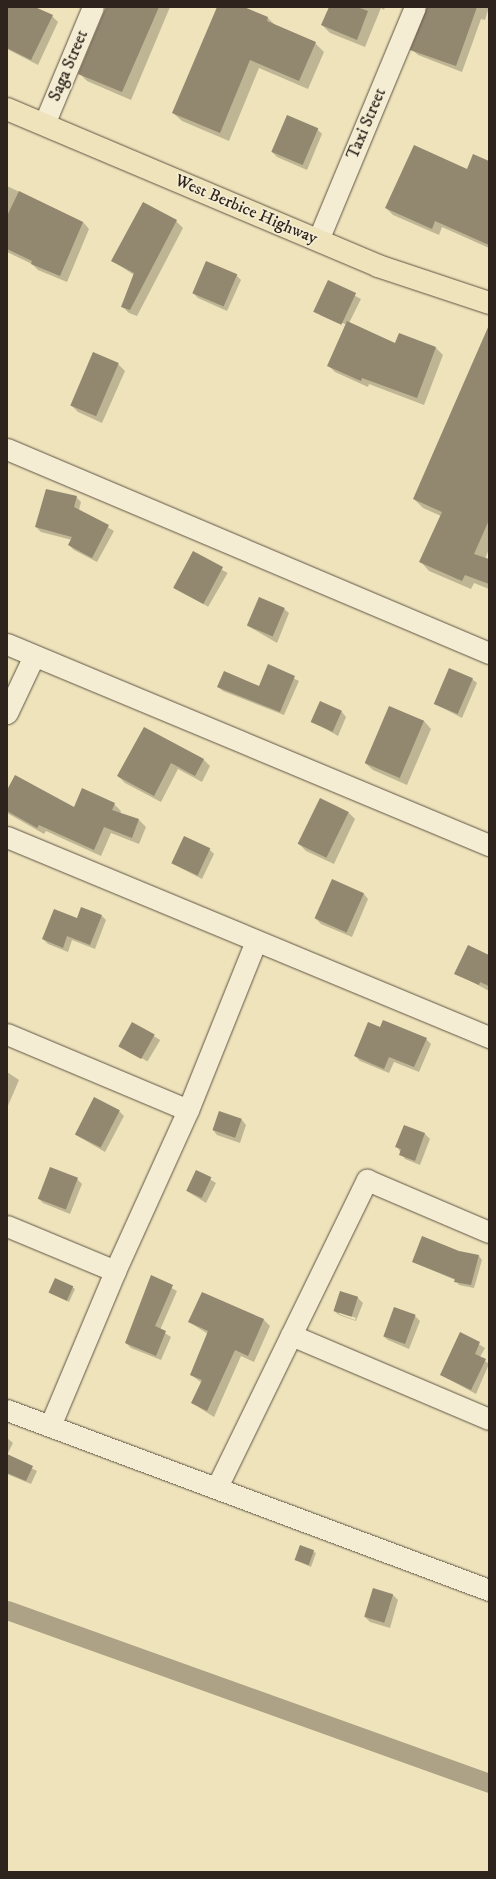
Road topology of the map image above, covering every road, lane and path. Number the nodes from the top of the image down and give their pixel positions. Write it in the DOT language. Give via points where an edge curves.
graph roads {
  1 [pos="93,7"];
  2 [pos="415,7"];
  3 [pos="7,109"];
  4 [pos="44,124"];
  5 [pos="318,240"];
  6 [pos="489,303"];
  7 [pos="7,449"];
  8 [pos="7,644"];
  9 [pos="489,653"];
  10 [pos="34,656"];
  11 [pos="7,713"];
  12 [pos="7,837"];
  13 [pos="489,845"];
  14 [pos="256,941"];
  15 [pos="7,1034"];
  16 [pos="489,1037"];
  17 [pos="188,1110"];
  18 [pos="7,1226"];
  19 [pos="489,1232"];
  20 [pos="115,1271"];
  21 [pos="292,1335"];
  22 [pos="7,1410"];
  23 [pos="489,1418"];
  24 [pos="50,1426"];
  25 [pos="217,1487"];
  26 [pos="489,1590"];
  1 -- 4 [label="street, Saga Street"];
  2 -- 5 [label="street, Taxi Street"];
  3 -- 4 [label="main road, West Berbice Highway"];
  4 -- 5 [label="main road, West Berbice Highway"];
  5 -- 6 [label="main road, West Berbice Highway" via="378,266"];
  7 -- 9 [label="street"];
  8 -- 10 [label="street"];
  10 -- 11 [label="street"];
  10 -- 13 [label="street"];
  12 -- 14 [label="street"];
  14 -- 16 [label="street"];
  14 -- 17 [label="street"];
  15 -- 17 [label="street"];
  17 -- 20 [label="street"];
  18 -- 20 [label="street"];
  19 -- 21 [label="street" via="367,1180"];
  20 -- 24 [label="street"];
  21 -- 23 [label="street"];
  21 -- 25 [label="street"];
  22 -- 24 [label="street"];
  24 -- 25 [label="street"];
  25 -- 26 [label="street"];
}
